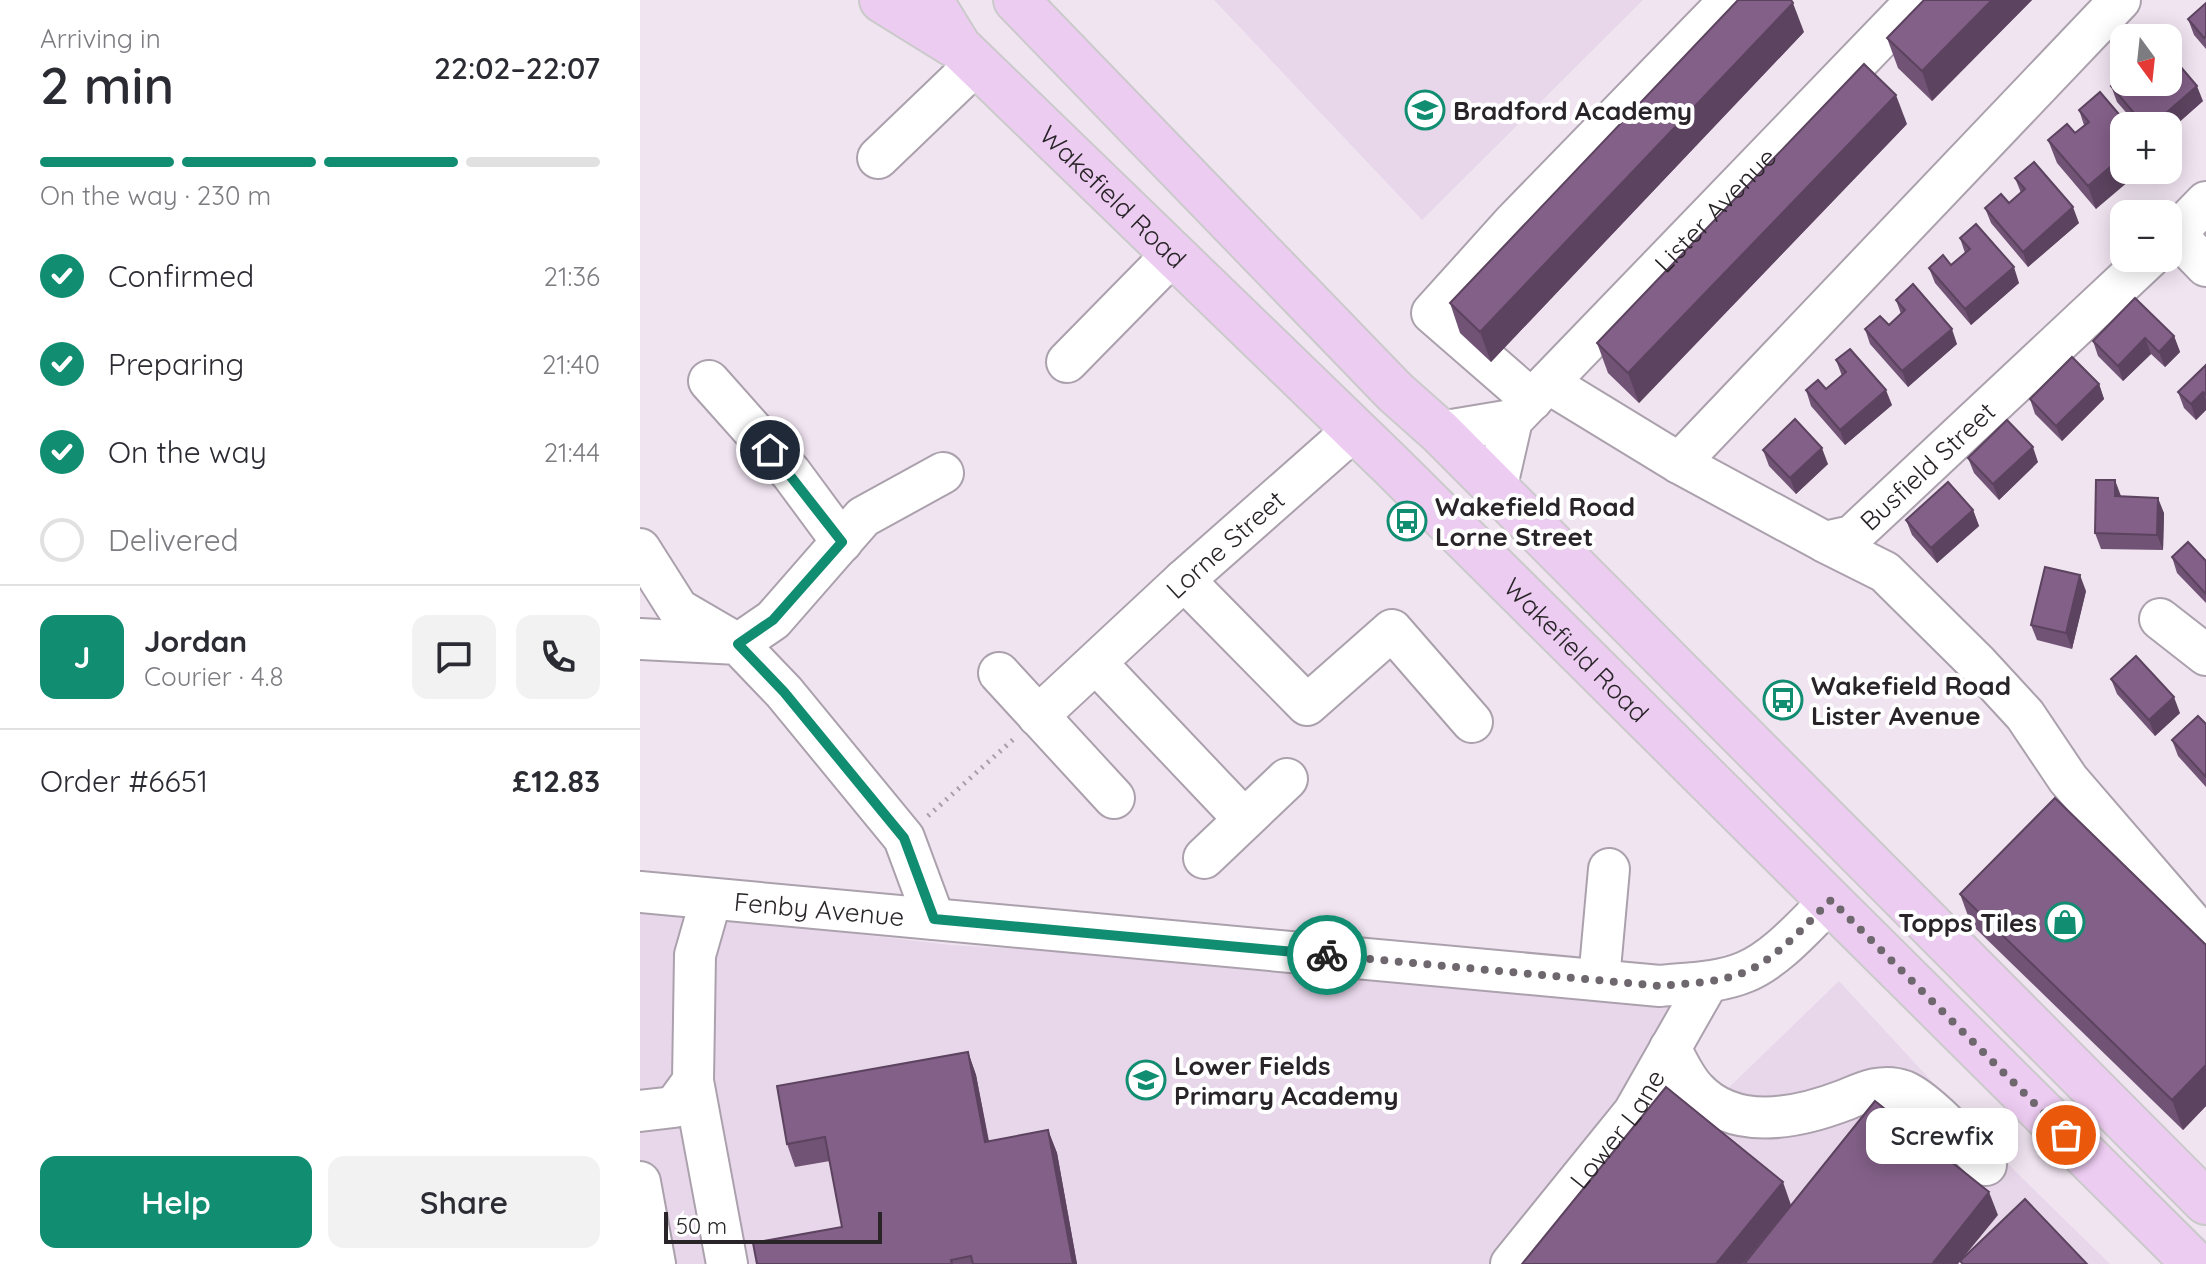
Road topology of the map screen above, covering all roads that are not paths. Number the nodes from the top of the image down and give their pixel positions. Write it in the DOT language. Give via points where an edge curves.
graph roads {
  1 [pos="882,0"];
  2 [pos="930,0"];
  3 [pos="1016,0"];
  4 [pos="1730,0"];
  5 [pos="1917,0"];
  6 [pos="2120,0"];
  7 [pos="967,55"];
  8 [pos="878,158"];
  9 [pos="2206,202"];
  10 [pos="2182,226"];
  11 [pos="2182,253"];
  12 [pos="1172,255"];
  13 [pos="2206,266"];
  14 [pos="2134,272"];
  15 [pos="1067,362"];
  16 [pos="709,381"];
  17 [pos="1531,401"];
  18 [pos="1355,429"];
  19 [pos="1440,432"];
  20 [pos="1679,463"];
  21 [pos="943,473"];
  22 [pos="1496,490"];
  23 [pos="842,542"];
  24 [pos="1825,542"];
  25 [pos="640,549"];
  26 [pos="1184,580"];
  27 [pos="2160,619"];
  28 [pos="640,639"];
  29 [pos="738,644"];
  30 [pos="2206,655"];
  31 [pos="1096,663"];
  32 [pos="999,673"];
  33 [pos="1038,716"];
  34 [pos="1472,722"];
  35 [pos="1287,779"];
  36 [pos="1114,798"];
  37 [pos="1244,819"];
  38 [pos="1204,858"];
  39 [pos="1609,869"];
  40 [pos="640,892"];
  41 [pos="711,899"];
  42 [pos="1831,900"];
  43 [pos="934,919"];
  44 [pos="2206,939"];
  45 [pos="1599,980"];
  46 [pos="1708,982"];
  47 [pos="1670,1048"];
  48 [pos="693,1081"];
  49 [pos="640,1111"];
  50 [pos="1986,1165"];
  51 [pos="640,1182"];
  52 [pos="2206,1202"];
  53 [pos="655,1264"];
  54 [pos="727,1264"];
  55 [pos="1511,1264"];
  56 [pos="2195,1264"];
  1 -- 7 [label="main road"];
  2 -- 7 [label="main road, Wakefield Road"];
  3 -- 19 [label="main road, Wakefield Road" via="1395,392"];
  4 -- 17 [label="street" via="1432,313"];
  5 -- 17 [label="street, Lister Avenue"];
  6 -- 20 [label="street"];
  7 -- 8 [label="street"];
  7 -- 12 [label="main road, Wakefield Road"];
  9 -- 10 [label="street, Busfield Street"];
  11 -- 13 [label="street"];
  12 -- 15 [label="street"];
  12 -- 18 [label="main road, Wakefield Road"];
  14 -- 24 [label="street, Busfield Street" via="1852,536"];
  16 -- 23 [label="street" via="791,473"];
  17 -- 19 [label="street"];
  17 -- 20 [label="street"];
  17 -- 22 [label="street"];
  18 -- 26 [label="street, Lorne Street"];
  18 -- 42 [label="main road, Wakefield Road"];
  19 -- 22 [label="main road, Wakefield Road"];
  20 -- 24 [label="street"];
  21 -- 23 [label="street" via="863,517"];
  22 -- 52 [label="main road, Wakefield Road"];
  23 -- 29 [label="street" via="773,620"];
  24 -- 44 [label="street" via="1885,572 1978,664 2025,715 2068,779"];
  25 -- 29 [label="street" via="678,609"];
  26 -- 31 [label="street, Lorne Street"];
  26 -- 34 [label="street" via="1307,705 1392,630"];
  27 -- 30 [label="street"];
  28 -- 29 [label="street"];
  29 -- 43 [label="street" via="904,838"];
  31 -- 33 [label="street, Lorne Street"];
  31 -- 37 [label="street"];
  32 -- 33 [label="street"];
  33 -- 36 [label="street"];
  35 -- 37 [label="street"];
  37 -- 38 [label="street"];
  39 -- 45 [label="street"];
  40 -- 41 [label="street, Fenby Avenue"];
  41 -- 43 [label="street, Fenby Avenue"];
  41 -- 48 [label="street" via="695,955"];
  42 -- 46 [label="street, Fenby Avenue" via="1747,971"];
  42 -- 56 [label="main road, Wakefield Road"];
  43 -- 45 [label="street, Fenby Avenue"];
  45 -- 46 [label="street, Fenby Avenue" via="1660,986"];
  46 -- 47 [label="street, Lower Lane"];
  47 -- 50 [label="street" via="1695,1089 1717,1108 1749,1117 1774,1119 1866,1091 1902,1090"];
  47 -- 55 [label="street, Lower Lane" via="1634,1112"];
  48 -- 49 [label="street" via="674,1107"];
  48 -- 54 [label="street"];
  51 -- 53 [label="street"];
}
